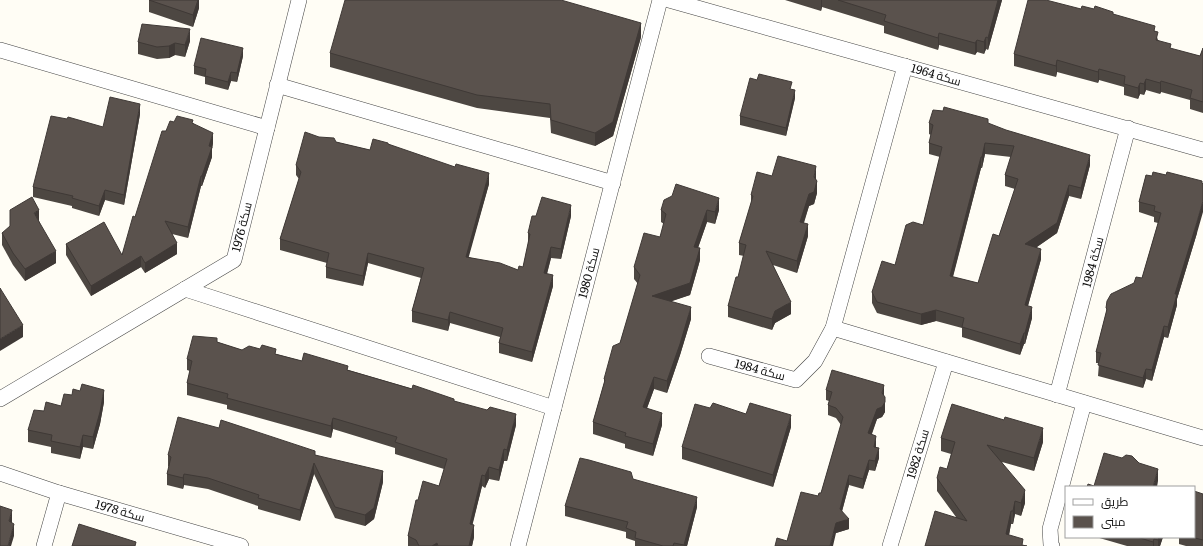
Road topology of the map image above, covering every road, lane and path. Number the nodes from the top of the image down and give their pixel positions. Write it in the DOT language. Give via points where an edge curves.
graph roads {
  1 [pos="299,0"];
  2 [pos="660,0"];
  3 [pos="669,0"];
  4 [pos="710,6"];
  5 [pos="0,50"];
  6 [pos="905,66"];
  7 [pos="278,85"];
  8 [pos="267,128"];
  9 [pos="1128,128"];
  10 [pos="1203,150"];
  11 [pos="613,183"];
  12 [pos="185,289"];
  13 [pos="833,328"];
  14 [pos="709,356"];
  15 [pos="946,362"];
  16 [pos="1058,395"];
  17 [pos="0,398"];
  18 [pos="1084,403"];
  19 [pos="554,408"];
  20 [pos="1203,438"];
  21 [pos="0,473"];
  22 [pos="59,493"];
  23 [pos="44,546"];
  24 [pos="241,546"];
  25 [pos="518,546"];
  26 [pos="890,546"];
  27 [pos="1052,546"];
  1 -- 7 [label="street, سكة 1976"];
  2 -- 11 [label="street, سكة 1980"];
  3 -- 4 [label="street, سكة 1964"];
  4 -- 6 [label="street, سكة 1964"];
  5 -- 8 [label="street"];
  6 -- 9 [label="street, سكة 1964"];
  6 -- 13 [label="street, سكة 1984"];
  7 -- 8 [label="street, سكة 1976"];
  7 -- 11 [label="street"];
  8 -- 12 [label="street, سكة 1976" via="234,260"];
  9 -- 10 [label="street, سكة 1964"];
  9 -- 16 [label="street, سكة 1984"];
  11 -- 19 [label="street, سكة 1980"];
  12 -- 17 [label="street, سكة 1976"];
  12 -- 19 [label="street"];
  13 -- 14 [label="street, سكة 1984" via="815,361 796,380"];
  13 -- 15 [label="street"];
  15 -- 16 [label="street"];
  15 -- 26 [label="street, سكة 1982"];
  16 -- 18 [label="street"];
  18 -- 20 [label="street"];
  18 -- 27 [label="street" via="1050,529"];
  19 -- 25 [label="street, سكة 1980"];
  21 -- 22 [label="street, سكة 1978"];
  22 -- 23 [label="street"];
  22 -- 24 [label="street, سكة 1978"];
}
